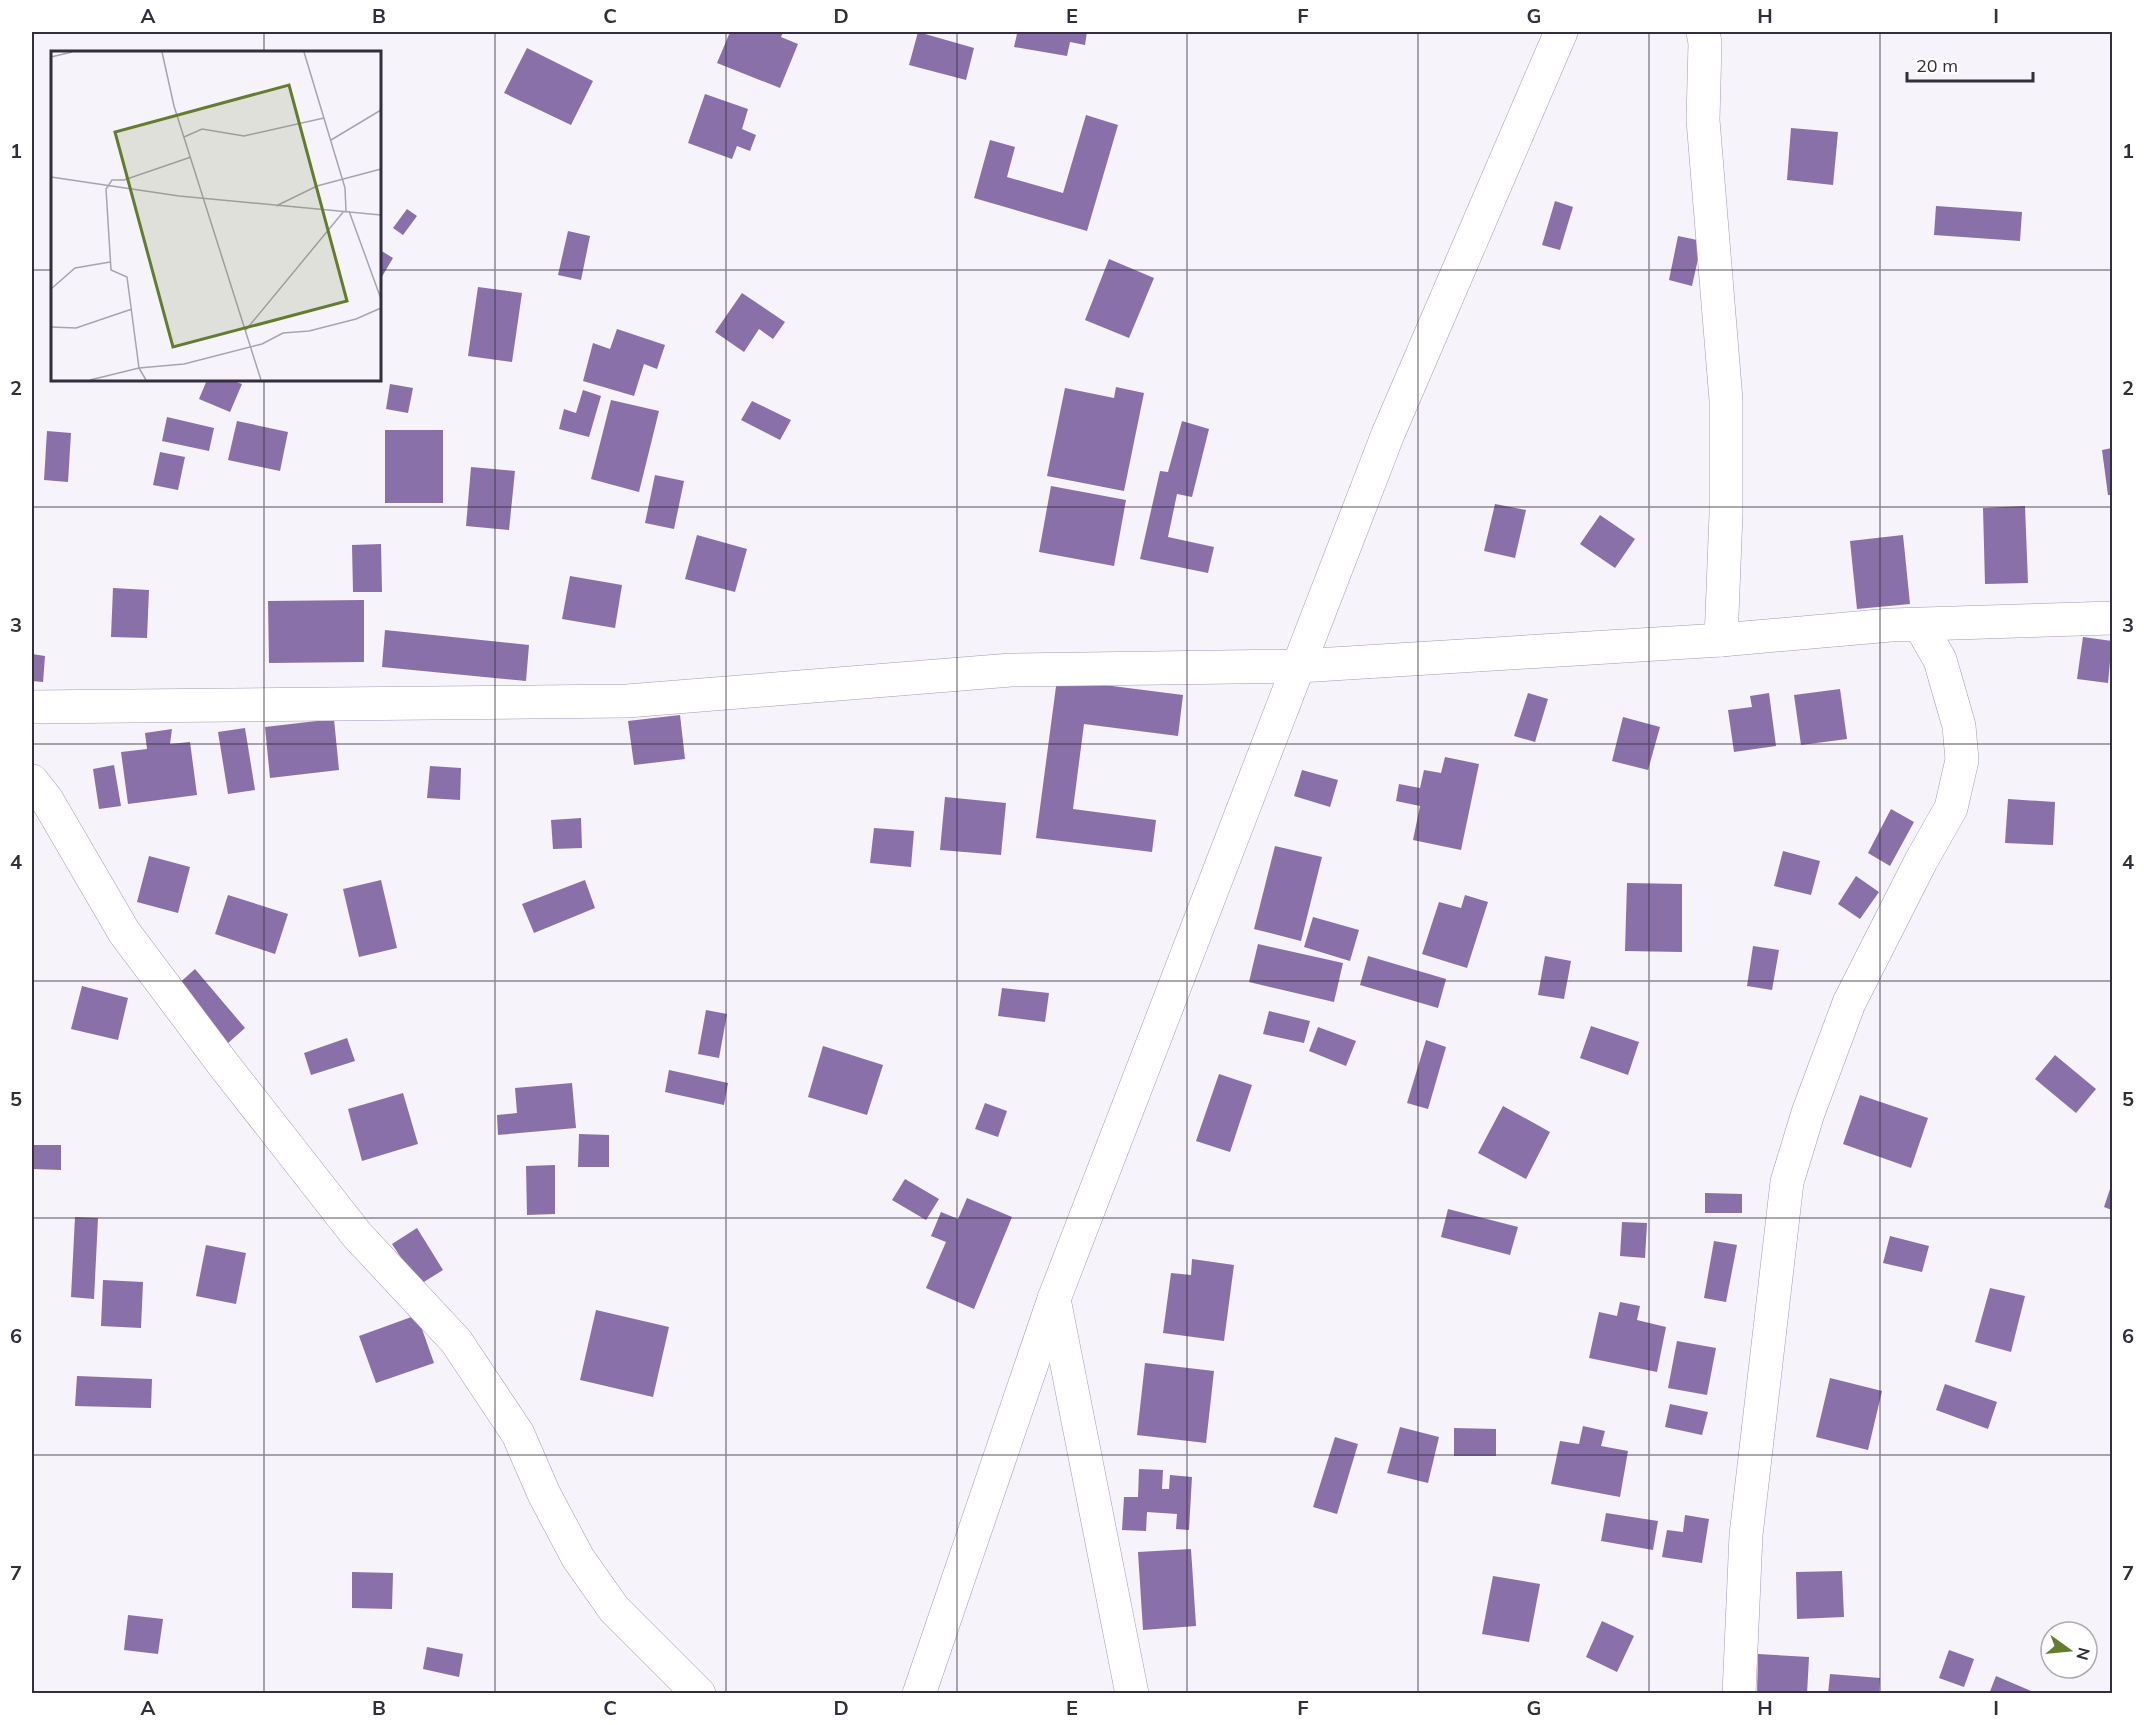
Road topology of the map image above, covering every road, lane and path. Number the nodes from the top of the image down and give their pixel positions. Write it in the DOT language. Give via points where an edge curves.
graph roads {
  1 [pos="1561,32"];
  2 [pos="1703,32"];
  3 [pos="2112,618"];
  4 [pos="1920,625"];
  5 [pos="1721,640"];
  6 [pos="1299,666"];
  7 [pos="32,707"];
  8 [pos="32,781"];
  9 [pos="1054,1299"];
  10 [pos="699,1694"];
  11 [pos="919,1694"];
  12 [pos="1132,1694"];
  13 [pos="1739,1694"];
  1 -- 6 [label="street" via="1388,434"];
  2 -- 5 [label="street" via="1703,120 1726,400"];
  3 -- 4 [label="street"];
  4 -- 5 [label="street"];
  4 -- 13 [label="street" via="1940,660 1959,726 1962,760 1951,808 1849,1003 1787,1182 1746,1535"];
  5 -- 6 [label="street"];
  6 -- 7 [label="street" via="1011,670 627,701"];
  6 -- 9 [label="street"];
  8 -- 10 [label="street" via="124,932 216,1054 357,1235 456,1341 518,1434 578,1558 614,1609"];
  9 -- 11 [label="street"];
  9 -- 12 [label="street"];
}
